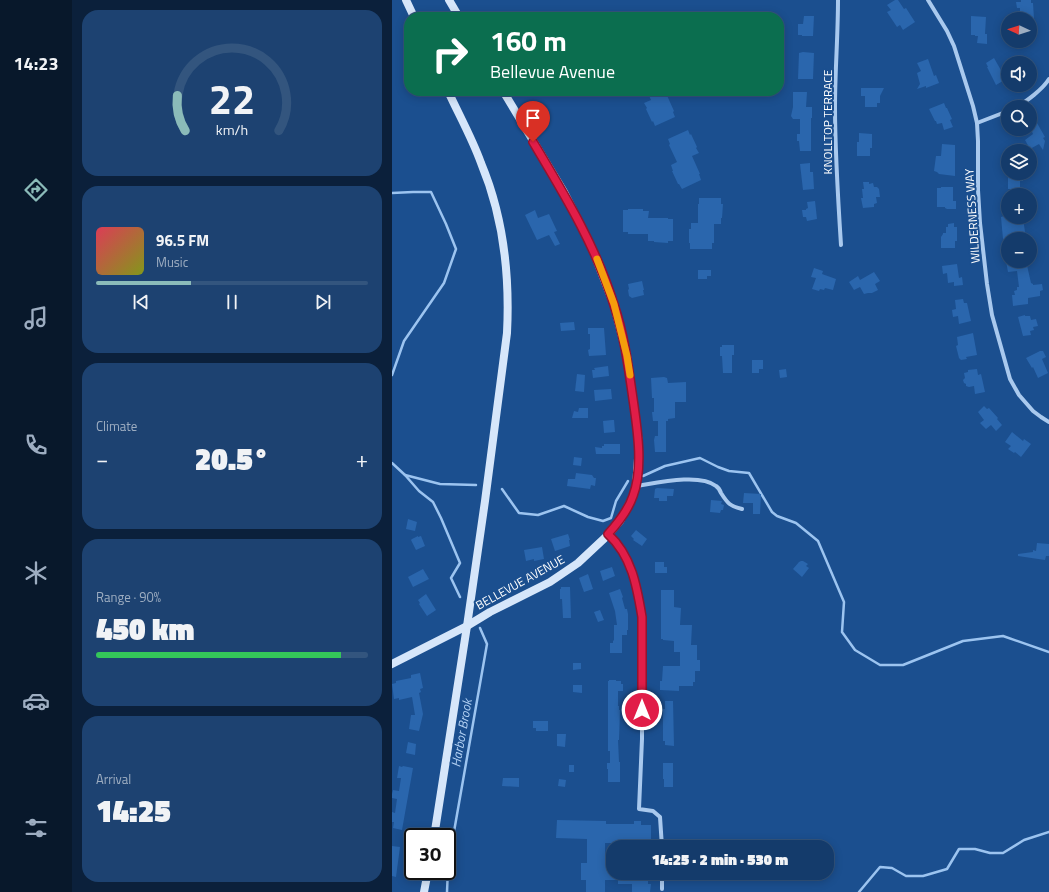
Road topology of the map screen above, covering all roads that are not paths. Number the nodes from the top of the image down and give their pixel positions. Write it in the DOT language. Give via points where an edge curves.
graph roads {
  1 [pos="406,0"];
  2 [pos="449,0"];
  3 [pos="838,0"];
  4 [pos="928,0"];
  5 [pos="412,12"];
  6 [pos="456,12"];
  7 [pos="1049,79"];
  8 [pos="450,96"];
  9 [pos="506,96"];
  10 [pos="1026,100"];
  11 [pos="1001,114"];
  12 [pos="977,123"];
  13 [pos="841,245"];
  14 [pos="1049,422"];
  15 [pos="636,486"];
  16 [pos="742,509"];
  17 [pos="608,534"];
  18 [pos="467,626"];
  19 [pos="392,664"];
  20 [pos="435,828"];
  21 [pos="662,840"];
  22 [pos="426,880"];
  23 [pos="662,880"];
  24 [pos="662,889"];
  25 [pos="424,892"];
  1 -- 5 [label="main road"];
  2 -- 6 [label="main road"];
  3 -- 13 [label="street, KNOLLTOP TERRACE" via="835,106 836,177"];
  4 -- 12 [label="street, WILDERNESS WAY" via="954,46"];
  7 -- 10 [label="street"];
  8 -- 18 [label="main road" via="481,162 498,215 507,268 506,340"];
  9 -- 15 [label="main road, BELLEVUE AVENUE" via="564,192 592,248 614,304 627,356 639,444"];
  11 -- 12 [label="street"];
  12 -- 14 [label="street, WILDERNESS WAY" via="980,223 992,315 1010,379 1019,395 1033,411"];
  15 -- 16 [label="street" via="678,480 703,480 718,487 728,504"];
  15 -- 17 [label="main road, BELLEVUE AVENUE" via="628,508"];
  17 -- 18 [label="main road, BELLEVUE AVENUE" via="578,563 550,582"];
  17 -- 21 [label="street" via="621,549 632,570 642,617 639,809 653,811 660,817"];
  18 -- 19 [label="main road, BELLEVUE AVENUE"];
  18 -- 20 [label="main road"];
  22 -- 25 [label="main road"];
  23 -- 24 [label="street"];
}
